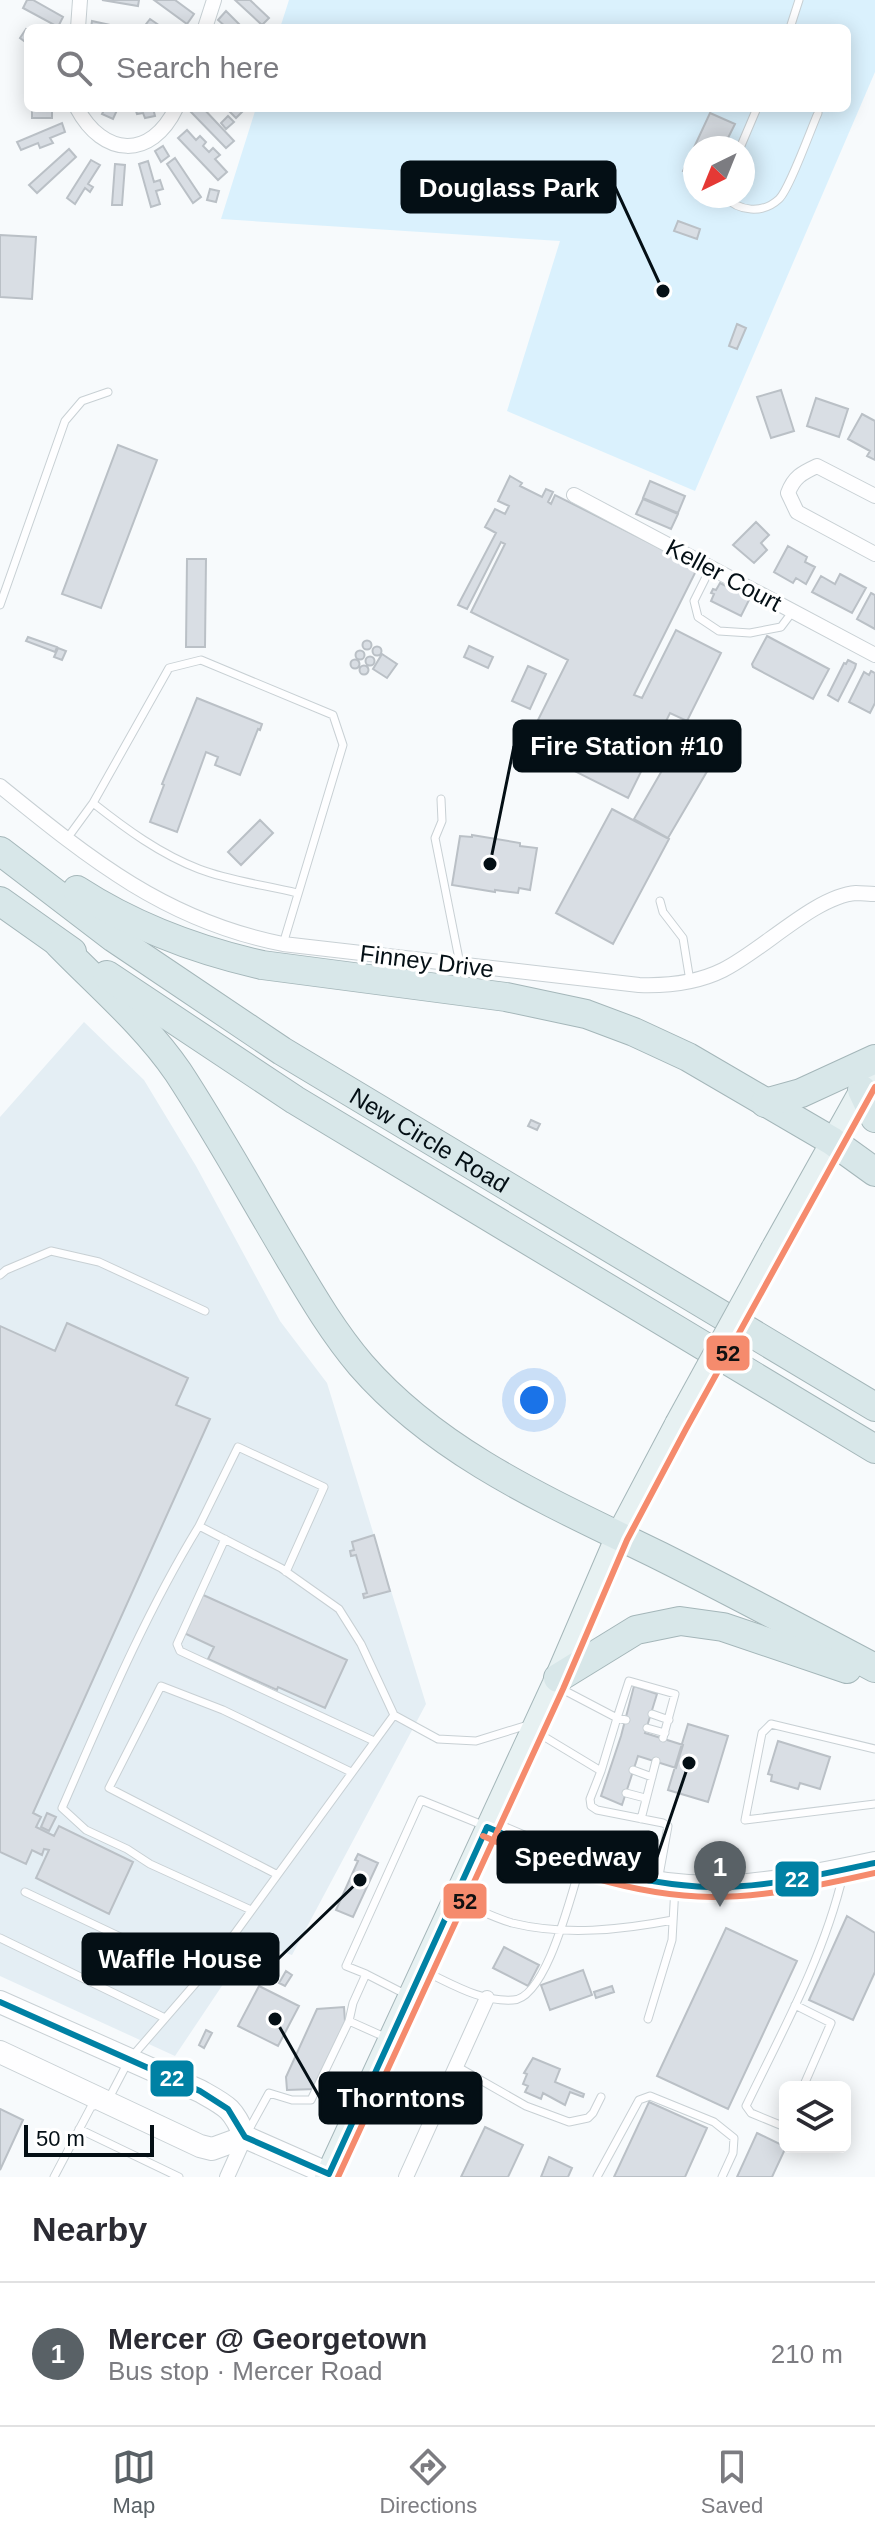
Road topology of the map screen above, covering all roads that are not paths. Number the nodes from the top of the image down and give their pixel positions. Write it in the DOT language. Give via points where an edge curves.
graph roads {
  1 [pos="80,0"];
  2 [pos="214,0"];
  3 [pos="799,0"];
  4 [pos="78,24"];
  5 [pos="206,24"];
  6 [pos="791,24"];
  7 [pos="79,112"];
  8 [pos="174,112"];
  9 [pos="755,112"];
  10 [pos="818,112"];
  11 [pos="745,136"];
  12 [pos="742,208"];
  13 [pos="108,392"];
  14 [pos="574,495"];
  15 [pos="875,496"];
  16 [pos="875,554"];
  17 [pos="711,567"];
  18 [pos="0,605"];
  19 [pos="793,611"];
  20 [pos="875,655"];
  21 [pos="0,786"];
  22 [pos="441,799"];
  23 [pos="93,803"];
  24 [pos="66,840"];
  25 [pos="0,842"];
  26 [pos="0,851"];
  27 [pos="297,893"];
  28 [pos="875,894"];
  29 [pos="0,901"];
  30 [pos="660,901"];
  31 [pos="59,944"];
  32 [pos="283,944"];
  33 [pos="460,964"];
  34 [pos="690,981"];
  35 [pos="875,1059"];
  36 [pos="868,1078"];
  37 [pos="765,1103"];
  38 [pos="875,1118"];
  39 [pos="832,1141"];
  40 [pos="875,1172"];
  41 [pos="0,1275"];
  42 [pos="205,1311"];
  43 [pos="875,1407"];
  44 [pos="875,1449"];
  45 [pos="199,1526"];
  46 [pos="618,1536"];
  47 [pos="225,1539"];
  48 [pos="286,1572"];
  49 [pos="875,1668"];
  50 [pos="875,1679"];
  51 [pos="556,1682"];
  52 [pos="652,1714"];
  53 [pos="394,1715"];
  54 [pos="617,1718"];
  55 [pos="626,1720"];
  56 [pos="669,1720"];
  57 [pos="535,1726"];
  58 [pos="647,1728"];
  59 [pos="374,1741"];
  60 [pos="875,1749"];
  61 [pos="656,1761"];
  62 [pos="633,1770"];
  63 [pos="601,1771"];
  64 [pos="351,1772"];
  65 [pos="652,1777"];
  66 [pos="626,1793"];
  67 [pos="645,1798"];
  68 [pos="875,1804"];
  69 [pos="641,1819"];
  70 [pos="487,1827"];
  71 [pos="875,1863"];
  72 [pos="581,1865"];
  73 [pos="844,1869"];
  74 [pos="276,1874"];
  75 [pos="666,1884"];
  76 [pos="25,1892"];
  77 [pos="454,1900"];
  78 [pos="251,1910"];
  79 [pos="673,1920"];
  80 [pos="560,1930"];
  81 [pos="0,1938"];
  82 [pos="421,1970"];
  83 [pos="366,1974"];
  84 [pos="201,1975"];
  85 [pos="410,1996"];
  86 [pos="487,1998"];
  87 [pos="0,2002"];
  88 [pos="795,2005"];
  89 [pos="165,2018"];
  90 [pos="648,2019"];
  91 [pos="349,2021"];
  92 [pos="390,2039"];
  93 [pos="0,2052"];
  94 [pos="129,2060"];
  95 [pos="456,2066"];
  96 [pos="806,2081"];
  97 [pos="601,2097"];
  98 [pos="107,2102"];
  99 [pos="779,2125"];
  100 [pos="79,2129"];
  101 [pos="245,2137"];
  102 [pos="331,2176"];
  103 [pos="54,2177"];
  104 [pos="179,2177"];
  105 [pos="227,2177"];
  106 [pos="406,2177"];
  107 [pos="597,2177"];
  108 [pos="722,2177"];
  1 -- 4 [label="street"];
  2 -- 5 [label="street"];
  3 -- 6 [label="lane"];
  7 -- 8 [label="street" via="98,136 131,147 147,142"];
  9 -- 11 [label="lane"];
  10 -- 12 [label="lane" via="781,197 764,208"];
  13 -- 18 [label="lane" via="82,401 65,421"];
  14 -- 17 [label="street, Keller Court"];
  15 -- 16 [label="street" via="817,466 792,481 788,493 797,512"];
  17 -- 19 [label="street, Keller Court"];
  17 -- 19 [label="lane" via="694,601 698,617 719,631 781,627"];
  19 -- 20 [label="street, Keller Court"];
  21 -- 24 [label="street, Finney Drive"];
  22 -- 33 [label="lane" via="442,821 435,838"];
  23 -- 24 [label="lane"];
  23 -- 27 [label="lane" via="153,846 201,870"];
  23 -- 27 [label="lane" via="169,668 201,660 333,715 343,745"];
  24 -- 32 [label="street, Finney Drive" via="184,913"];
  25 -- 37 [label="highway" via="106,909 189,945 262,965 506,997 586,1014 688,1057"];
  26 -- 43 [label="highway, New Circle Road" via="114,938 282,1051"];
  27 -- 32 [label="lane"];
  28 -- 34 [label="street, Finney Drive" via="841,896 821,905 744,958"];
  29 -- 31 [label="highway"];
  30 -- 34 [label="lane" via="683,938"];
  31 -- 44 [label="highway, New Circle Road" via="295,1100"];
  31 -- 46 [label="highway" via="177,1072 318,1306 363,1367 462,1452"];
  32 -- 33 [label="street, Finney Drive"];
  33 -- 34 [label="street, Finney Drive" via="639,985"];
  35 -- 37 [label="highway" via="801,1093"];
  36 -- 38 [label="highway"];
  36 -- 39 [label="main road"];
  37 -- 39 [label="highway"];
  39 -- 40 [label="highway"];
  39 -- 46 [label="main road, bridge"];
  41 -- 42 [label="lane" via="51,1251 99,1262"];
  45 -- 47 [label="lane"];
  45 -- 48 [label="lane" via="238,1447 324,1487"];
  45 -- 78 [label="lane" via="123,1669 62,1808 86,1830"];
  46 -- 49 [label="highway"];
  46 -- 51 [label="main road"];
  47 -- 48 [label="lane"];
  47 -- 59 [label="lane" via="184,1625 177,1644 180,1651"];
  48 -- 53 [label="lane" via="339,1609"];
  50 -- 51 [label="highway" via="723,1627 680,1621 636,1630"];
  51 -- 54 [label="lane"];
  51 -- 57 [label="main road"];
  52 -- 56 [label="lane"];
  53 -- 57 [label="lane" via="438,1739 476,1741"];
  53 -- 59 [label="lane"];
  54 -- 55 [label="lane"];
  54 -- 56 [label="lane" via="626,1705 629,1681 675,1694"];
  54 -- 63 [label="lane" via="617,1735"];
  56 -- 58 [label="lane" via="664,1736"];
  57 -- 63 [label="lane"];
  57 -- 70 [label="main road"];
  59 -- 64 [label="lane"];
  60 -- 68 [label="lane" via="771,1724 762,1733 745,1820"];
  61 -- 65 [label="lane"];
  62 -- 65 [label="lane"];
  63 -- 69 [label="lane" via="591,1806"];
  64 -- 74 [label="lane"];
  64 -- 74 [label="lane" via="161,1686 109,1788"];
  65 -- 67 [label="lane"];
  66 -- 67 [label="lane"];
  67 -- 69 [label="lane"];
  69 -- 75 [label="lane" via="668,1826"];
  70 -- 72 [label="street"];
  70 -- 77 [label="main road"];
  70 -- 83 [label="lane" via="421,1800 346,1966"];
  71 -- 73 [label="street"];
  72 -- 75 [label="street"];
  72 -- 80 [label="lane"];
  73 -- 75 [label="street" via="746,1885"];
  73 -- 88 [label="lane" via="835,1908"];
  74 -- 78 [label="lane"];
  75 -- 79 [label="lane"];
  76 -- 84 [label="lane"];
  77 -- 80 [label="lane" via="512,1923"];
  77 -- 82 [label="main road"];
  78 -- 84 [label="lane"];
  79 -- 80 [label="lane" via="629,1928"];
  79 -- 90 [label="lane"];
  80 -- 86 [label="lane" via="532,1990 516,2001"];
  81 -- 89 [label="lane"];
  82 -- 85 [label="main road"];
  82 -- 86 [label="lane"];
  83 -- 85 [label="lane"];
  83 -- 91 [label="lane"];
  84 -- 89 [label="lane"];
  85 -- 92 [label="main road"];
  86 -- 95 [label="street"];
  87 -- 94 [label="street"];
  88 -- 96 [label="lane" via="831,2023"];
  88 -- 99 [label="lane" via="746,2106"];
  89 -- 94 [label="lane"];
  91 -- 92 [label="lane"];
  91 -- 101 [label="lane" via="311,2100 269,2093"];
  92 -- 102 [label="main road"];
  93 -- 98 [label="street"];
  94 -- 98 [label="lane"];
  94 -- 101 [label="street" via="221,2102 236,2113"];
  95 -- 97 [label="lane" via="526,2106 569,2122 588,2118"];
  95 -- 106 [label="street"];
  98 -- 100 [label="lane" via="91,2107"];
  98 -- 101 [label="street" via="212,2149"];
  100 -- 103 [label="lane"];
  100 -- 104 [label="lane"];
  101 -- 102 [label="street"];
  101 -- 105 [label="street"];
  107 -- 108 [label="lane" via="639,2100 650,2096 714,2122 734,2138"];
}
